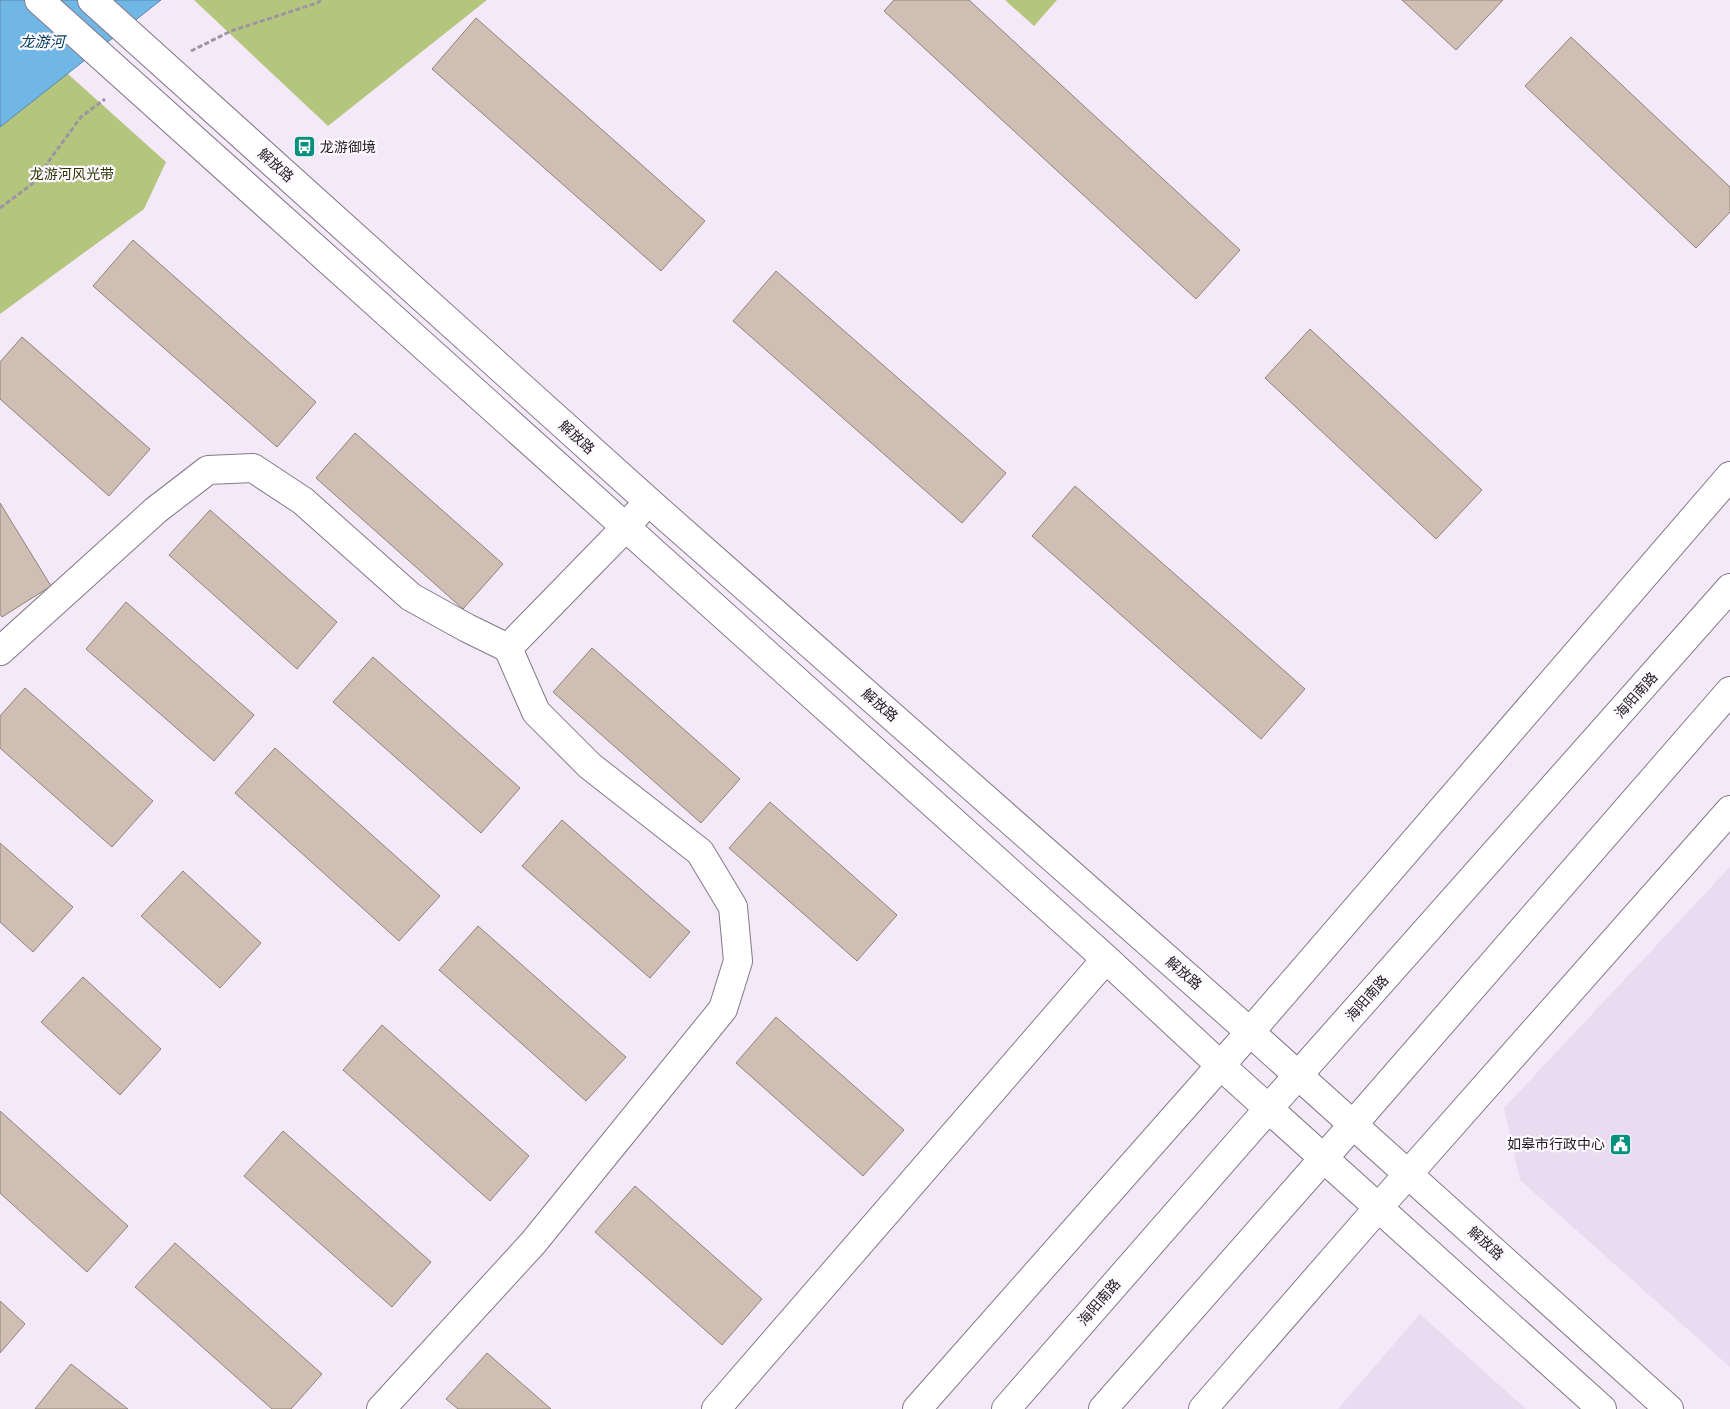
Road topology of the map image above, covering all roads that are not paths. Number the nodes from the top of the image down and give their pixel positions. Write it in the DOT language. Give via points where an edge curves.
graph roads {
  1 [pos="39,0"];
  2 [pos="92,0"];
  3 [pos="1730,476"];
  4 [pos="648,501"];
  5 [pos="625,528"];
  6 [pos="1730,588"];
  7 [pos="508,648"];
  8 [pos="0,651"];
  9 [pos="1730,691"];
  10 [pos="1730,810"];
  11 [pos="1106,959"];
  12 [pos="1250,1032"];
  13 [pos="1220,1065"];
  14 [pos="1298,1076"];
  15 [pos="1269,1108"];
  16 [pos="1353,1124"];
  17 [pos="1323,1158"];
  18 [pos="1409,1173"];
  19 [pos="1378,1208"];
  20 [pos="382,1409"];
  21 [pos="716,1409"];
  22 [pos="917,1409"];
  23 [pos="1006,1409"];
  24 [pos="1103,1409"];
  25 [pos="1203,1409"];
  26 [pos="1602,1409"];
  27 [pos="1669,1409"];
  1 -- 5 [label="street"];
  2 -- 4 [label="street, 解放路"];
  3 -- 12 [label="street"];
  4 -- 5 [label="street"];
  4 -- 12 [label="street, 解放路"];
  5 -- 7 [label="street"];
  5 -- 11 [label="street"];
  6 -- 14 [label="street, 海阳南路"];
  7 -- 8 [label="street" via="411,597 303,501 253,468 208,470 156,510"];
  7 -- 20 [label="street" via="536,712 590,766 700,852 733,907 738,961 723,1008 533,1243"];
  9 -- 16 [label="street"];
  10 -- 18 [label="street"];
  11 -- 13 [label="street"];
  11 -- 21 [label="street"];
  12 -- 13 [label="street"];
  12 -- 14 [label="street, 解放路"];
  13 -- 15 [label="street"];
  13 -- 22 [label="street"];
  14 -- 15 [label="street, 海阳南路"];
  14 -- 16 [label="street, 解放路"];
  15 -- 17 [label="street"];
  15 -- 23 [label="street, 海阳南路"];
  16 -- 17 [label="street"];
  16 -- 18 [label="street, 解放路"];
  17 -- 19 [label="street"];
  17 -- 24 [label="street"];
  18 -- 19 [label="street"];
  18 -- 27 [label="street, 解放路"];
  19 -- 25 [label="street"];
  19 -- 26 [label="street"];
}
